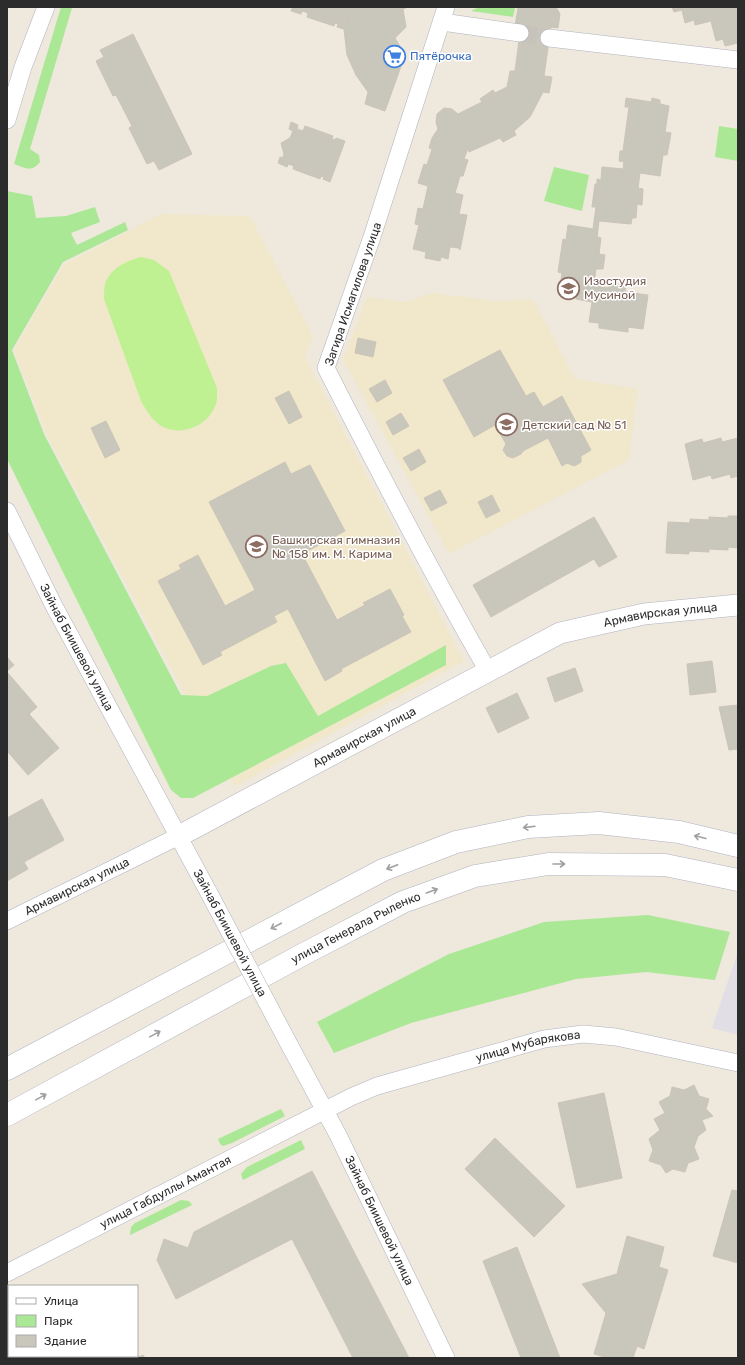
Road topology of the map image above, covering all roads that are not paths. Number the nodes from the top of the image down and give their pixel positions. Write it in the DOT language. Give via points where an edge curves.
graph roads {
  1 [pos="46,7"];
  2 [pos="444,15"];
  3 [pos="520,33"];
  4 [pos="549,38"];
  5 [pos="738,60"];
  6 [pos="7,120"];
  7 [pos="7,511"];
  8 [pos="738,606"];
  9 [pos="488,671"];
  10 [pos="178,836"];
  11 [pos="738,846"];
  12 [pos="738,880"];
  13 [pos="7,920"];
  14 [pos="738,1063"];
  15 [pos="7,1068"];
  16 [pos="325,1112"];
  17 [pos="7,1115"];
  18 [pos="7,1273"];
  19 [pos="446,1358"];
  1 -- 6 [label="street" via="23,67"];
  2 -- 3 [label="street"];
  2 -- 9 [label="street, Загира Исмагилова улица" via="372,237 326,368"];
  4 -- 5 [label="street"];
  7 -- 10 [label="street, Зайнаб Биишевой улица" via="54,606"];
  8 -- 9 [label="street, Армавирская улица" via="644,614 560,633"];
  9 -- 10 [label="street, Армавирская улица"];
  10 -- 13 [label="street, Армавирская улица"];
  10 -- 16 [label="street, Зайнаб Биишевой улица, bridge"];
  11 -- 15 [label="main road, one-way" via="679,832 600,823 528,827 456,842 383,870"];
  17 -- 12 [label="main road, улица Генерала Рыленко, one-way" via="403,902 475,876 548,864 665,864"];
  14 -- 16 [label="street, улица Мубарякова" via="616,1037 583,1034 544,1039 377,1086"];
  16 -- 18 [label="street, улица Габдуллы Амантая"];
  16 -- 19 [label="street, Зайнаб Биишевой улица"];
}
